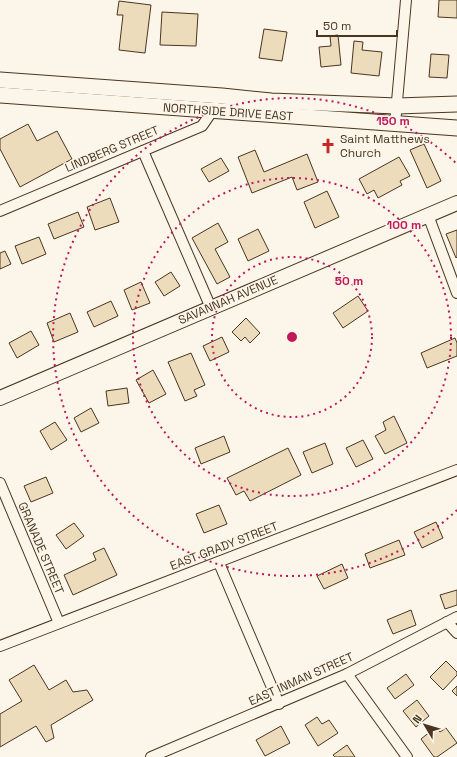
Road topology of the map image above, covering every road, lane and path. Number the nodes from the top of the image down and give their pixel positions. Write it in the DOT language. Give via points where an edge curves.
graph roads {
  1 [pos="406,0"];
  2 [pos="0,80"];
  3 [pos="0,95"];
  4 [pos="222,96"];
  5 [pos="457,104"];
  6 [pos="397,106"];
  7 [pos="212,110"];
  8 [pos="395,124"];
  9 [pos="457,128"];
  10 [pos="143,151"];
  11 [pos="457,203"];
  12 [pos="0,211"];
  13 [pos="428,215"];
  14 [pos="457,293"];
  15 [pos="211,308"];
  16 [pos="0,398"];
  17 [pos="457,470"];
  18 [pos="0,483"];
  19 [pos="219,563"];
  20 [pos="457,617"];
  21 [pos="447,622"];
  22 [pos="58,624"];
  23 [pos="457,633"];
  24 [pos="0,646"];
  25 [pos="347,674"];
  26 [pos="279,704"];
  27 [pos="151,757"];
  28 [pos="407,757"];
  1 -- 6 [label="street"];
  2 -- 4 [label="main road, NORTHSIDE DRIVE EAST"];
  3 -- 7 [label="main road, NORTHSIDE DRIVE EAST"];
  4 -- 6 [label="main road, NORTHSIDE DRIVE EAST" via="271,101"];
  4 -- 7 [label="street, LINDBERG STREET"];
  5 -- 6 [label="main road, NORTHSIDE DRIVE EAST"];
  6 -- 8 [label="street"];
  7 -- 8 [label="main road, NORTHSIDE DRIVE EAST"];
  7 -- 10 [label="street, LINDBERG STREET" via="202,126"];
  8 -- 9 [label="main road, NORTHSIDE DRIVE EAST"];
  10 -- 12 [label="street, LINDBERG STREET"];
  10 -- 15 [label="street"];
  11 -- 13 [label="street, SAVANNAH AVENUE"];
  13 -- 14 [label="street"];
  13 -- 15 [label="street, SAVANNAH AVENUE"];
  15 -- 16 [label="street, SAVANNAH AVENUE"];
  17 -- 19 [label="street, EAST GRADY STREET"];
  18 -- 22 [label="street, GRANADE STREET"];
  19 -- 22 [label="street, EAST GRADY STREET"];
  19 -- 26 [label="street"];
  20 -- 21 [label="street, EAST INMAN STREET"];
  21 -- 23 [label="street"];
  21 -- 25 [label="street, EAST INMAN STREET"];
  22 -- 24 [label="street, EAST GRADY STREET"];
  25 -- 26 [label="street, EAST INMAN STREET"];
  25 -- 28 [label="street"];
  26 -- 27 [label="street, EAST INMAN STREET"];
}
